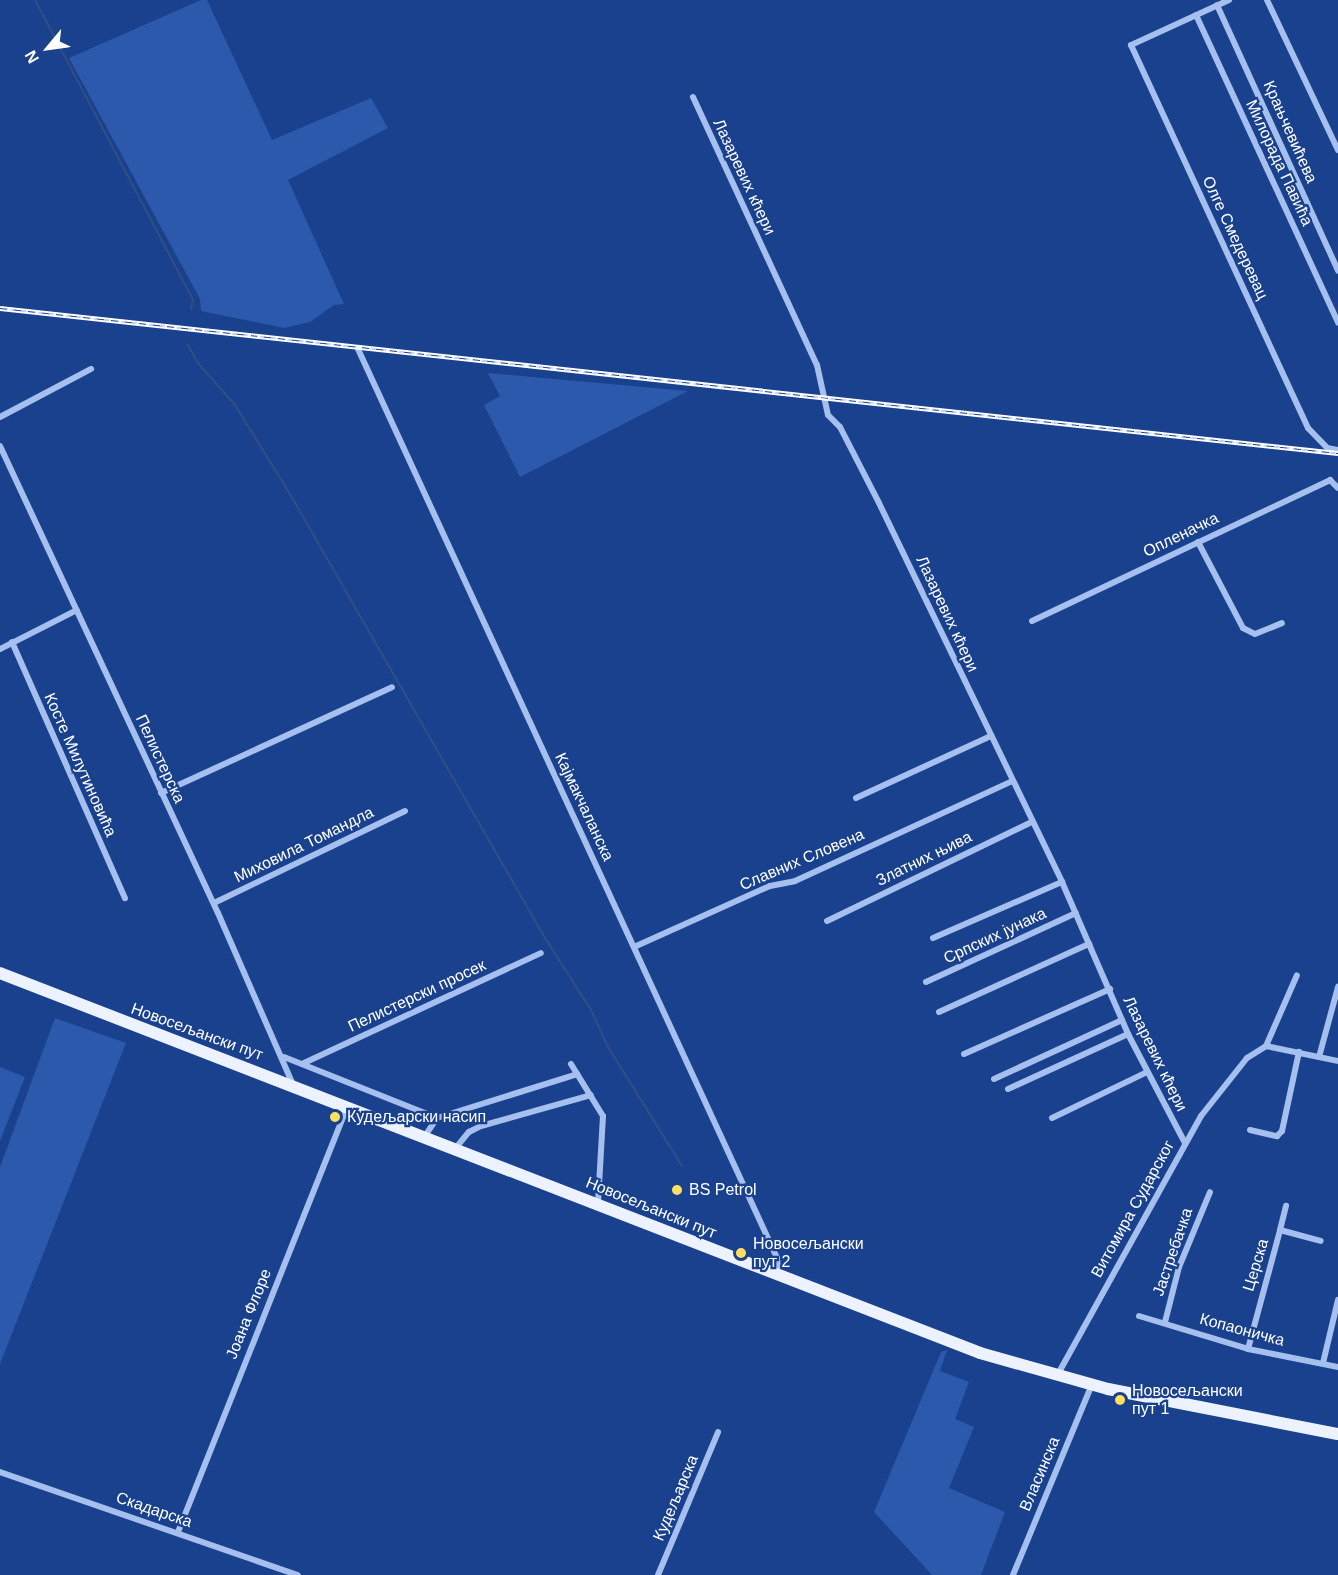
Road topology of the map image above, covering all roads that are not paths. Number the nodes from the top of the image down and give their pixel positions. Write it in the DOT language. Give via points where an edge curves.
graph roads {
  1 [pos="1229,0"];
  2 [pos="1267,0"];
  3 [pos="1217,5"];
  4 [pos="1196,15"];
  5 [pos="693,97"];
  6 [pos="1338,150"];
  7 [pos="1338,271"];
  8 [pos="1338,323"];
  9 [pos="358,349"];
  10 [pos="91,369"];
  11 [pos="0,417"];
  12 [pos="0,446"];
  13 [pos="1338,450"];
  14 [pos="1338,488"];
  15 [pos="1198,542"];
  16 [pos="77,610"];
  17 [pos="1032,621"];
  18 [pos="1282,623"];
  19 [pos="12,642"];
  20 [pos="0,649"];
  21 [pos="392,687"];
  22 [pos="991,736"];
  23 [pos="1012,781"];
  24 [pos="160,794"];
  25 [pos="856,798"];
  26 [pos="405,811"];
  27 [pos="1032,822"];
  28 [pos="1062,882"];
  29 [pos="125,898"];
  30 [pos="214,903"];
  31 [pos="1076,913"];
  32 [pos="827,921"];
  33 [pos="933,938"];
  34 [pos="1089,944"];
  35 [pos="634,947"];
  36 [pos="541,953"];
  37 [pos="0,974"];
  38 [pos="1298,975"];
  39 [pos="926,982"];
  40 [pos="1338,987"];
  41 [pos="1110,988"];
  42 [pos="939,1012"];
  43 [pos="1122,1020"];
  44 [pos="1128,1034"];
  45 [pos="1266,1046"];
  46 [pos="1299,1052"];
  47 [pos="964,1054"];
  48 [pos="284,1057"];
  49 [pos="1319,1057"];
  50 [pos="1338,1061"];
  51 [pos="304,1063"];
  52 [pos="571,1064"];
  53 [pos="1147,1072"];
  54 [pos="577,1074"];
  55 [pos="994,1078"];
  56 [pos="293,1084"];
  57 [pos="1008,1089"];
  58 [pos="591,1095"];
  59 [pos="347,1107"];
  60 [pos="1052,1118"];
  61 [pos="437,1119"];
  62 [pos="1250,1130"];
  63 [pos="423,1137"];
  64 [pos="1185,1143"];
  65 [pos="455,1149"];
  66 [pos="1210,1192"];
  67 [pos="598,1203"];
  68 [pos="1286,1206"];
  69 [pos="1280,1230"];
  70 [pos="1321,1241"];
  71 [pos="779,1277"];
  72 [pos="1338,1300"];
  73 [pos="1140,1316"];
  74 [pos="1165,1322"];
  75 [pos="1248,1349"];
  76 [pos="1323,1363"];
  77 [pos="1338,1367"];
  78 [pos="1058,1374"];
  79 [pos="1092,1384"];
  80 [pos="718,1432"];
  81 [pos="1338,1434"];
  82 [pos="0,1472"];
  83 [pos="178,1532"];
  84 [pos="298,1575"];
  85 [pos="658,1575"];
  86 [pos="1013,1575"];
  1 -- 3 [label="street"];
  2 -- 6 [label="street"];
  3 -- 4 [label="street"];
  3 -- 7 [label="street, Крањчевићева"];
  4 -- 8 [label="street, Милорада Павића"];
  4 -- 13 [label="street, Олге Смедеревац" via="1131,45 1303,418 1317,440"];
  5 -- 22 [label="street, Лазаревих кћери" via="818,365 828,415 840,427 858,461"];
  9 -- 35 [label="street, Кајмакчаланска"];
  10 -- 11 [label="street"];
  12 -- 16 [label="street, Пелистерска"];
  14 -- 15 [label="street, Опленачка" via="1330,480"];
  15 -- 17 [label="street, Опленачка"];
  15 -- 18 [label="street" via="1243,628 1255,634"];
  16 -- 19 [label="street"];
  16 -- 24 [label="street, Пелистерска"];
  19 -- 20 [label="street"];
  19 -- 29 [label="street, Косте Милутиновића"];
  21 -- 24 [label="street"];
  22 -- 23 [label="street, Лазаревих кћери"];
  22 -- 25 [label="street"];
  23 -- 27 [label="street, Лазаревих кћери"];
  23 -- 35 [label="street, Славних Словена" via="795,881 770,886"];
  24 -- 30 [label="street, Пелистерска"];
  26 -- 30 [label="street, Миховила Томандла"];
  27 -- 28 [label="street, Лазаревих кћери"];
  27 -- 32 [label="street, Златних њива"];
  28 -- 31 [label="street, Лазаревих кћери"];
  28 -- 33 [label="street"];
  30 -- 48 [label="street, Пелистерска"];
  31 -- 34 [label="street, Лазаревих кћери"];
  31 -- 39 [label="street, Српских јунака"];
  34 -- 41 [label="street, Лазаревих кћери"];
  34 -- 42 [label="street"];
  35 -- 71 [label="street, Кајмакчаланска" via="777,1258"];
  36 -- 51 [label="street, Пелистерски просек"];
  37 -- 56 [label="main road, Новосељански пут"];
  38 -- 45 [label="street, Витомира Сударског"];
  40 -- 49 [label="street"];
  41 -- 43 [label="street, Лазаревих кћери"];
  41 -- 47 [label="street"];
  43 -- 44 [label="street, Лазаревих кћери"];
  43 -- 55 [label="street"];
  44 -- 53 [label="street, Лазаревих кћери"];
  44 -- 57 [label="street"];
  45 -- 46 [label="street"];
  45 -- 64 [label="street, Витомира Сударског" via="1234,1073"];
  46 -- 49 [label="street"];
  46 -- 62 [label="street" via="1282,1131 1277,1136"];
  48 -- 51 [label="street"];
  48 -- 56 [label="street, Пелистерска"];
  49 -- 50 [label="street"];
  51 -- 61 [label="street"];
  52 -- 54 [label="street"];
  53 -- 60 [label="street"];
  53 -- 64 [label="street, Лазаревих кћери"];
  54 -- 58 [label="street"];
  54 -- 61 [label="street"];
  56 -- 59 [label="main road, Новосељански пут"];
  58 -- 65 [label="street" via="481,1126 469,1132"];
  58 -- 67 [label="street" via="603,1119"];
  59 -- 63 [label="main road, Новосељански пут"];
  59 -- 83 [label="street, Јоана Флоре"];
  61 -- 63 [label="street"];
  63 -- 65 [label="main road, Новосељански пут"];
  64 -- 78 [label="street, Витомира Сударског"];
  65 -- 67 [label="main road, Новосељански пут"];
  66 -- 74 [label="street, Јастребачка" via="1179,1267"];
  67 -- 71 [label="main road, Новосељански пут"];
  68 -- 69 [label="street"];
  69 -- 70 [label="street, Церска"];
  69 -- 75 [label="street, Церска"];
  71 -- 78 [label="main road, Новосељански пут" via="980,1353"];
  72 -- 76 [label="street"];
  73 -- 74 [label="street, Копаоничка"];
  74 -- 75 [label="street, Копаоничка"];
  75 -- 76 [label="street, Копаоничка"];
  76 -- 77 [label="street, Копаоничка"];
  78 -- 79 [label="main road, Новосељански пут"];
  79 -- 81 [label="main road, Новосељански пут"];
  79 -- 86 [label="street, Власинска"];
  80 -- 85 [label="street, Кудељарска"];
  82 -- 83 [label="street, Скадарска"];
  83 -- 84 [label="street, Скадарска"];
}
